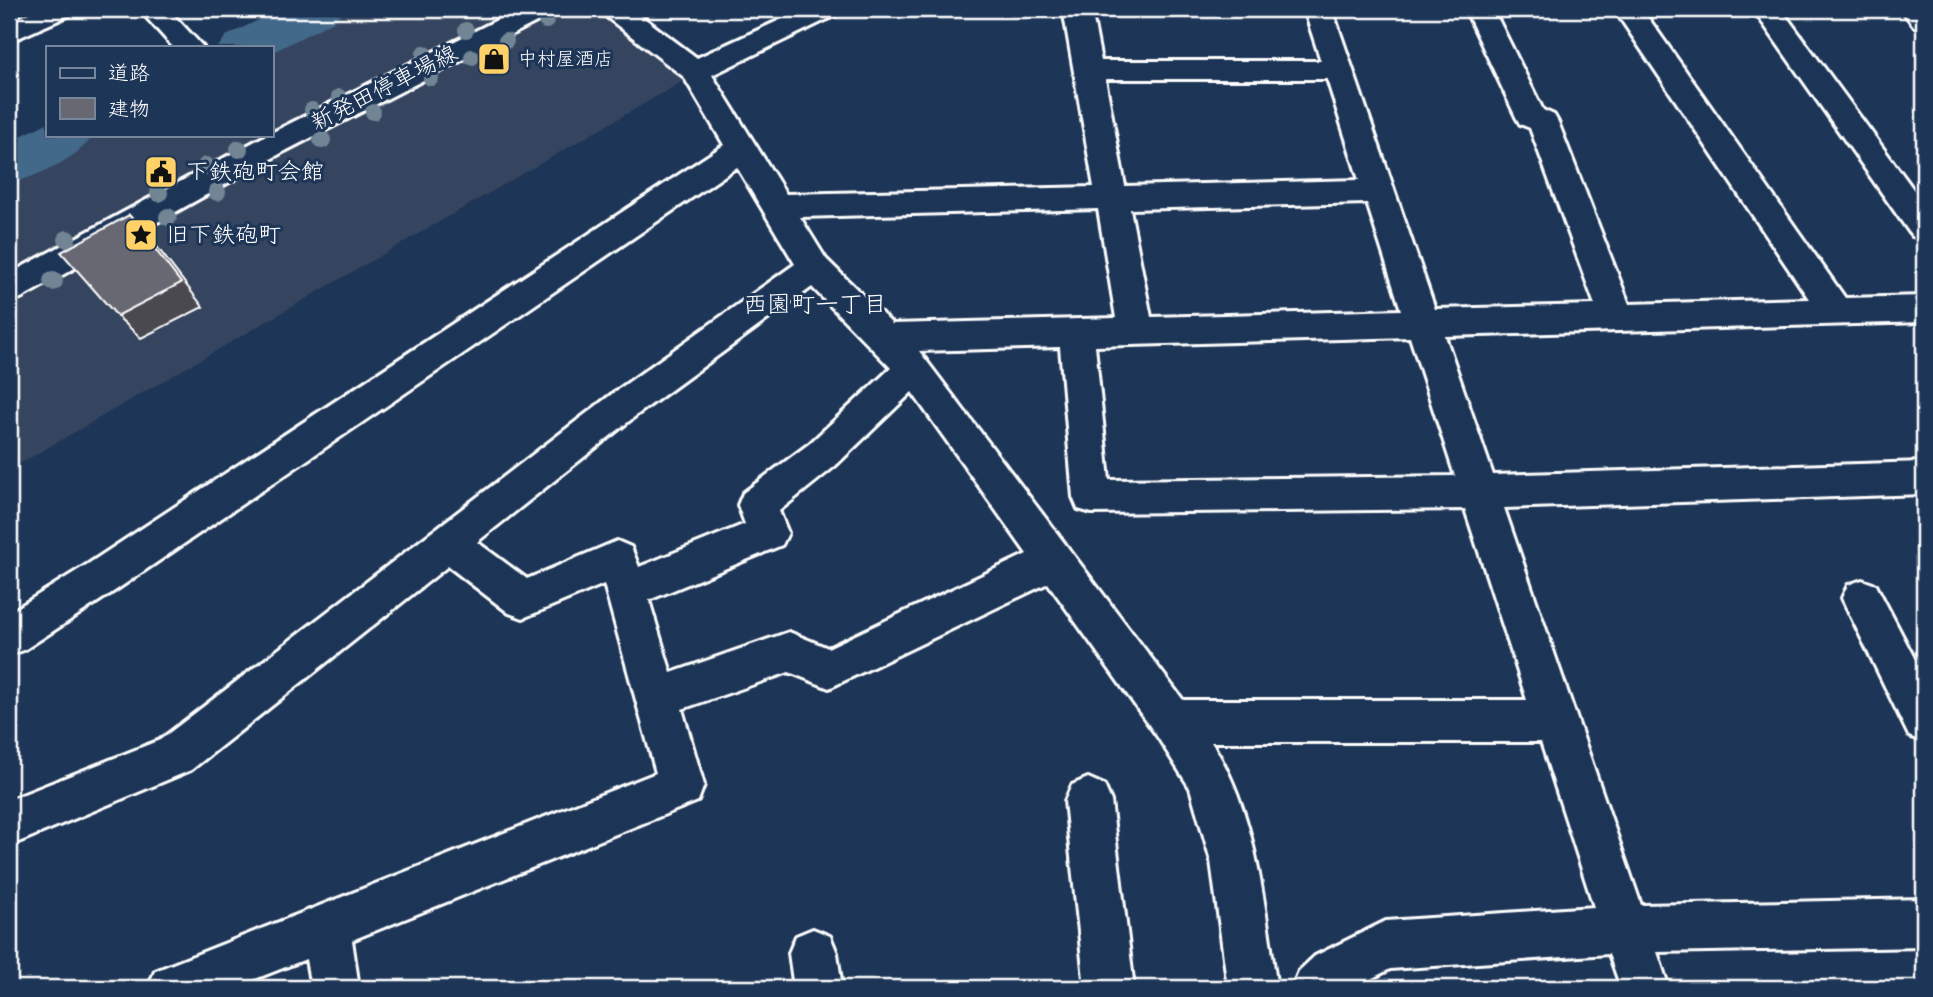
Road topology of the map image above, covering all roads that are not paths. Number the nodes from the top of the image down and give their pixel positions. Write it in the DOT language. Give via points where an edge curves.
graph roads {
  1 [pos="60,9"];
  2 [pos="153,9"];
  3 [pos="540,9"];
  4 [pos="614,9"];
  5 [pos="826,9"];
  6 [pos="1077,9"];
  7 [pos="1318,9"];
  8 [pos="1479,9"];
  9 [pos="1628,9"];
  10 [pos="1766,9"];
  11 [pos="1915,9"];
  12 [pos="1924,20"];
  13 [pos="9,33"];
  14 [pos="188,46"];
  15 [pos="1088,70"];
  16 [pos="1338,70"];
  17 [pos="695,71"];
  18 [pos="270,139"];
  19 [pos="741,149"];
  20 [pos="1378,191"];
  21 [pos="1113,198"];
  22 [pos="778,206"];
  23 [pos="1924,228"];
  24 [pos="814,268"];
  25 [pos="9,289"];
  26 [pos="1924,309"];
  27 [pos="1835,311"];
  28 [pos="1617,317"];
  29 [pos="1423,323"];
  30 [pos="1136,331"];
  31 [pos="1076,333"];
  32 [pos="886,338"];
  33 [pos="914,368"];
  34 [pos="1924,478"];
  35 [pos="1479,492"];
  36 [pos="447,542"];
  37 [pos="1055,559"];
  38 [pos="626,591"];
  39 [pos="1862,598"];
  40 [pos="9,636"];
  41 [pos="659,697"];
  42 [pos="1172,721"];
  43 [pos="1556,721"];
  44 [pos="1924,721"];
  45 [pos="1088,801"];
  46 [pos="9,823"];
  47 [pos="1924,923"];
  48 [pos="326,927"];
  49 [pos="1626,929"];
  50 [pos="172,988"];
  51 [pos="335,988"];
  52 [pos="1110,988"];
  53 [pos="1252,988"];
  54 [pos="1316,988"];
  55 [pos="1646,988"];
  1 -- 13 [label="street"];
  2 -- 14 [label="street"];
  3 -- 18 [label="street, 新発田停車場線"];
  4 -- 17 [label="street"];
  5 -- 17 [label="street"];
  6 -- 15 [label="street"];
  7 -- 16 [label="street"];
  8 -- 28 [label="street" via="1531,117 1543,122"];
  9 -- 27 [label="street"];
  10 -- 23 [label="street"];
  11 -- 12 [label="street"];
  15 -- 16 [label="street"];
  15 -- 21 [label="street"];
  16 -- 20 [label="street"];
  17 -- 19 [label="street"];
  18 -- 25 [label="street, 新発田停車場線"];
  19 -- 22 [label="street"];
  19 -- 40 [label="street"];
  20 -- 21 [label="street"];
  20 -- 29 [label="street"];
  21 -- 22 [label="street"];
  21 -- 30 [label="street"];
  22 -- 24 [label="street"];
  24 -- 32 [label="street"];
  24 -- 36 [label="street" via="625,404"];
  26 -- 27 [label="street"];
  27 -- 28 [label="street"];
  28 -- 29 [label="street"];
  29 -- 30 [label="street"];
  29 -- 35 [label="street"];
  30 -- 31 [label="street"];
  31 -- 32 [label="street"];
  31 -- 35 [label="street" via="1092,497"];
  32 -- 33 [label="street"];
  33 -- 37 [label="street"];
  33 -- 38 [label="street" via="822,455 757,505 768,533"];
  34 -- 35 [label="street"];
  35 -- 43 [label="street"];
  36 -- 38 [label="street" via="523,600 617,559"];
  36 -- 46 [label="street" via="175,755"];
  37 -- 41 [label="street" via="829,668 789,652"];
  37 -- 42 [label="street"];
  38 -- 41 [label="street"];
  39 -- 44 [label="street"];
  41 -- 48 [label="street" via="682,785"];
  42 -- 43 [label="street"];
  42 -- 53 [label="street" via="1209,778 1234,861"];
  43 -- 49 [label="street"];
  45 -- 52 [label="street"];
  47 -- 49 [label="street"];
  48 -- 50 [label="street"];
  48 -- 51 [label="street"];
  49 -- 54 [label="street" via="1386,945 1332,974"];
  49 -- 55 [label="street"];
}
